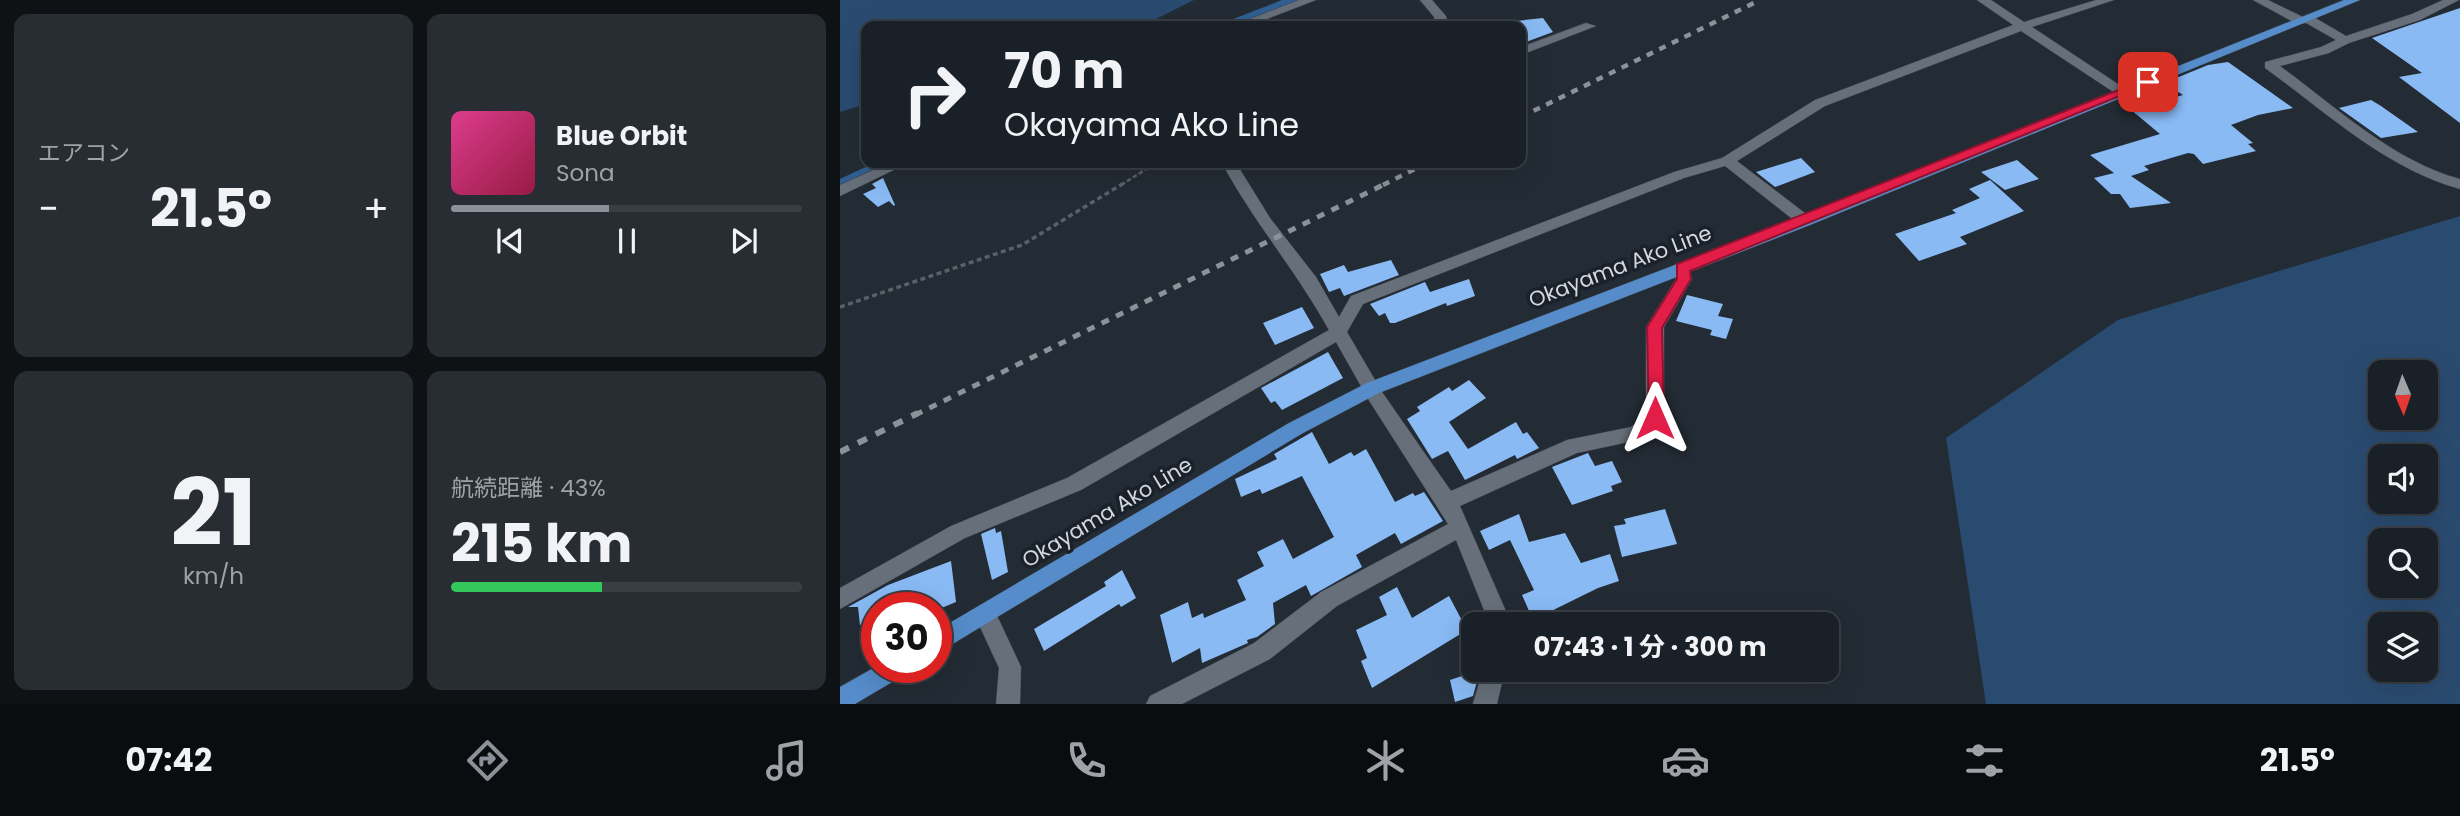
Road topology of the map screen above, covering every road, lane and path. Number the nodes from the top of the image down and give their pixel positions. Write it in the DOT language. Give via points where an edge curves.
graph roads {
  1 [pos="1310,0"];
  2 [pos="1426,0"];
  3 [pos="1983,0"];
  4 [pos="2108,0"];
  5 [pos="2259,0"];
  6 [pos="2354,0"];
  7 [pos="2453,0"];
  8 [pos="2304,20"];
  9 [pos="1252,21"];
  10 [pos="1441,21"];
  11 [pos="1590,26"];
  12 [pos="2022,26"];
  13 [pos="2345,40"];
  14 [pos="1526,49"];
  15 [pos="2123,92"];
  16 [pos="1727,161"];
  17 [pos="890,168"];
  18 [pos="1149,168"];
  19 [pos="1232,168"];
  20 [pos="2460,184"];
  21 [pos="840,191"];
  22 [pos="1805,221"];
  23 [pos="1682,268"];
  24 [pos="840,307"];
  25 [pos="1338,333"];
  26 [pos="1373,388"];
  27 [pos="1447,502"];
  28 [pos="1461,527"];
  29 [pos="840,599"];
  30 [pos="1496,612"];
  31 [pos="985,614"];
  32 [pos="952,634"];
  33 [pos="1491,682"];
  34 [pos="869,683"];
  35 [pos="840,700"];
  36 [pos="1008,704"];
  37 [pos="1158,704"];
  38 [pos="1485,704"];
  1 -- 9 [label="street"];
  2 -- 10 [label="street"];
  3 -- 12 [label="street"];
  4 -- 12 [label="street"];
  5 -- 8 [label="street"];
  6 -- 8 [label="main road, Okayama Ako Line"];
  7 -- 13 [label="street"];
  8 -- 13 [label="street"];
  8 -- 15 [label="main road, Okayama Ako Line"];
  11 -- 14 [label="street"];
  12 -- 15 [label="street"];
  12 -- 16 [label="street" via="1820,103"];
  13 -- 20 [label="street" via="2270,65 2442,182"];
  15 -- 22 [label="main road, Okayama Ako Line"];
  16 -- 22 [label="street"];
  16 -- 25 [label="street" via="1679,175 1357,300"];
  17 -- 21 [label="street"];
  18 -- 24 [label="path" via="1022,245"];
  19 -- 25 [label="street" via="1265,222 1310,281"];
  22 -- 23 [label="main road, Okayama Ako Line"];
  23 -- 26 [label="main road, Okayama Ako Line"];
  23 -- 27 [label="street" via="1684,279 1655,327 1655,418 1636,434 1574,446"];
  25 -- 26 [label="street"];
  25 -- 29 [label="street" via="1074,484 958,532"];
  26 -- 27 [label="street"];
  26 -- 31 [label="main road, Okayama Ako Line" via="1315,417"];
  27 -- 28 [label="street"];
  28 -- 30 [label="street"];
  28 -- 37 [label="street" via="1329,599 1262,651"];
  31 -- 32 [label="main road, Okayama Ako Line"];
  31 -- 36 [label="street" via="1010,667"];
  33 -- 38 [label="street"];
  34 -- 35 [label="main road"];
}
